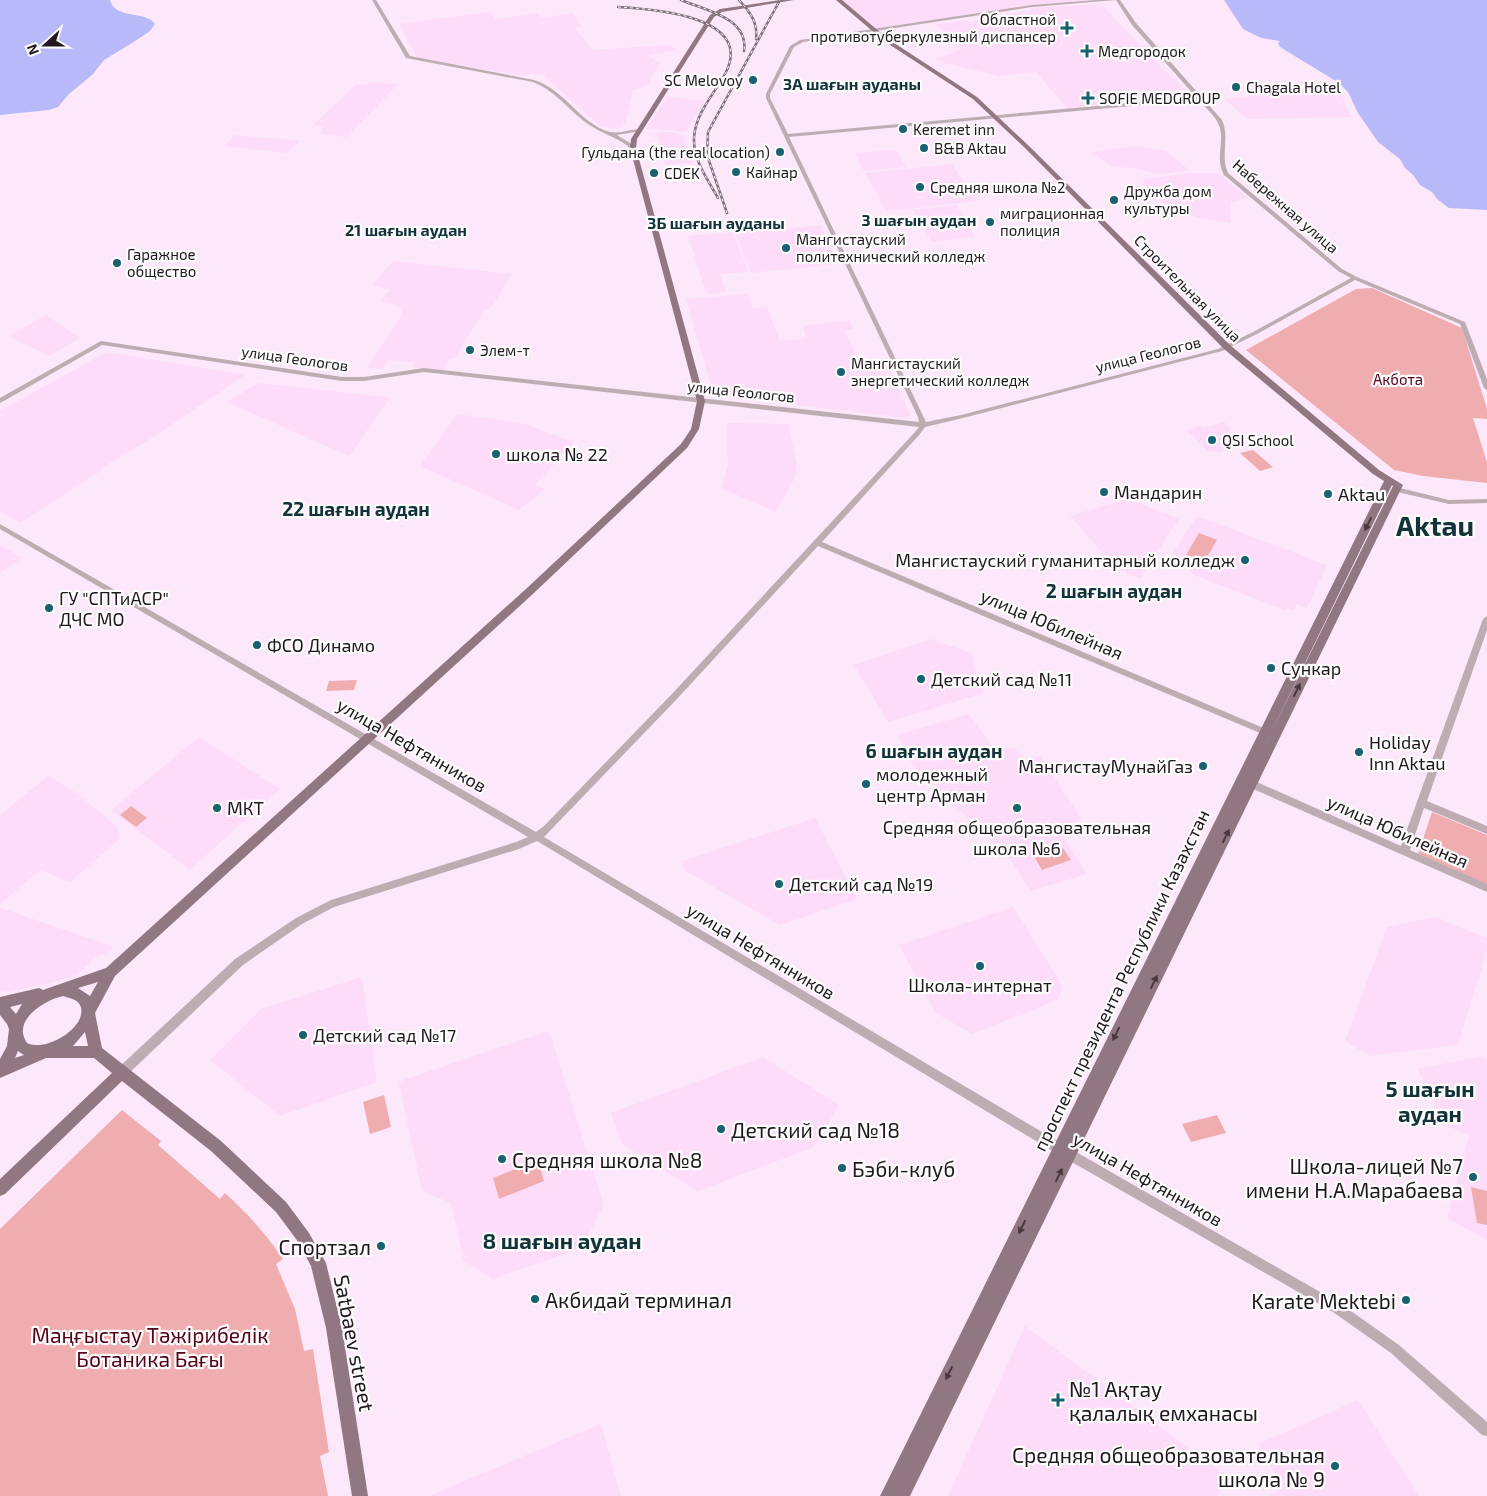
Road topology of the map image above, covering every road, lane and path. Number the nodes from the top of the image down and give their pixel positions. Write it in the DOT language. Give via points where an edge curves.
graph roads {
  1 [pos="374,0"];
  2 [pos="791,0"];
  3 [pos="839,0"];
  4 [pos="1114,0"];
  5 [pos="1118,0"];
  6 [pos="874,31"];
  7 [pos="1199,98"];
  8 [pos="996,116"];
  9 [pos="639,130"];
  10 [pos="610,134"];
  11 [pos="786,136"];
  12 [pos="633,148"];
  13 [pos="1355,278"];
  14 [pos="1227,347"];
  15 [pos="1487,388"];
  16 [pos="0,401"];
  17 [pos="701,401"];
  18 [pos="922,425"];
  19 [pos="1393,485"];
  20 [pos="1487,500"];
  21 [pos="0,526"];
  22 [pos="816,542"];
  23 [pos="1487,619"];
  24 [pos="1270,734"];
  25 [pos="367,740"];
  26 [pos="1247,782"];
  27 [pos="1422,803"];
  28 [pos="1487,830"];
  29 [pos="537,837"];
  30 [pos="1404,852"];
  31 [pos="1487,888"];
  32 [pos="110,972"];
  33 [pos="52,992"];
  34 [pos="0,1004"];
  35 [pos="88,1012"];
  36 [pos="16,1028"];
  37 [pos="46,1052"];
  38 [pos="96,1052"];
  39 [pos="0,1071"];
  40 [pos="121,1072"];
  41 [pos="1065,1151"];
  42 [pos="0,1190"];
  43 [pos="1487,1430"];
  44 [pos="360,1496"];
  45 [pos="888,1496"];
  46 [pos="901,1496"];
  1 -- 10 [label="street" via="408,57 542,83 554,89 592,126"];
  2 -- 9 [label="main road" via="726,9 714,14"];
  3 -- 6 [label="main road, Строительная улица"];
  4 -- 6 [label="street" via="1032,6"];
  5 -- 7 [label="street, Набережная улица" via="1130,20"];
  6 -- 8 [label="main road, Строительная улица" via="975,98"];
  6 -- 11 [label="street" via="802,41 792,46 768,98"];
  7 -- 8 [label="street"];
  7 -- 13 [label="street, Набережная улица" via="1224,127 1221,160 1226,174 1340,270"];
  8 -- 11 [label="street"];
  8 -- 14 [label="main road, Строительная улица"];
  9 -- 10 [label="street"];
  9 -- 12 [label="main road"];
  10 -- 12 [label="street"];
  11 -- 18 [label="street"];
  12 -- 17 [label="main road"];
  13 -- 14 [label="street, улица Геологов"];
  13 -- 15 [label="street" via="1463,323"];
  14 -- 18 [label="street, улица Геологов"];
  14 -- 19 [label="main road, Строительная улица" via="1370,467 1376,476"];
  16 -- 17 [label="street, улица Геологов" via="102,343 342,379 424,370"];
  17 -- 18 [label="street, улица Геологов"];
  17 -- 25 [label="main road" via="695,429 682,449"];
  18 -- 22 [label="street"];
  19 -- 20 [label="street" via="1449,502"];
  19 -- 24 [label="main road, проспект президента Республики Казахстан"];
  21 -- 25 [label="street, улица Нефтянников"];
  22 -- 24 [label="street, улица Юбилейная"];
  22 -- 29 [label="street" via="673,698"];
  23 -- 27 [label="street"];
  24 -- 26 [label="main road, проспект президента Республики Казахстан"];
  25 -- 29 [label="street, улица Нефтянников"];
  25 -- 32 [label="main road"];
  26 -- 30 [label="street, улица Юбилейная"];
  26 -- 41 [label="main road, проспект президента Республики Казахстан"];
  27 -- 28 [label="street"];
  27 -- 30 [label="street"];
  29 -- 40 [label="street" via="332,904 298,921 239,962"];
  29 -- 41 [label="street, улица Нефтянников"];
  30 -- 31 [label="street, улица Юбилейная"];
  32 -- 33 [label="main road"];
  32 -- 35 [label="main road"];
  33 -- 34 [label="main road"];
  33 -- 35 [label="main road" via="69,990 82,996"];
  33 -- 36 [label="main road" via="28,1006"];
  34 -- 36 [label="main road"];
  35 -- 37 [label="main road" via="79,1032 58,1048"];
  35 -- 38 [label="main road"];
  36 -- 37 [label="main road" via="16,1037 26,1049"];
  36 -- 39 [label="main road" via="13,1050"];
  37 -- 38 [label="main road"];
  37 -- 39 [label="main road"];
  38 -- 40 [label="main road"];
  40 -- 42 [label="main road"];
  40 -- 44 [label="main road, Satbaev street" via="216,1146 281,1207 304,1238 318,1263 328,1302"];
  41 -- 43 [label="street, улица Нефтянников" via="1367,1327"];
  41 -- 45 [label="main road, проспект президента Республики Казахстан, one-way"];
  46 -- 41 [label="main road, проспект президента Республики Казахстан, one-way"];
}
